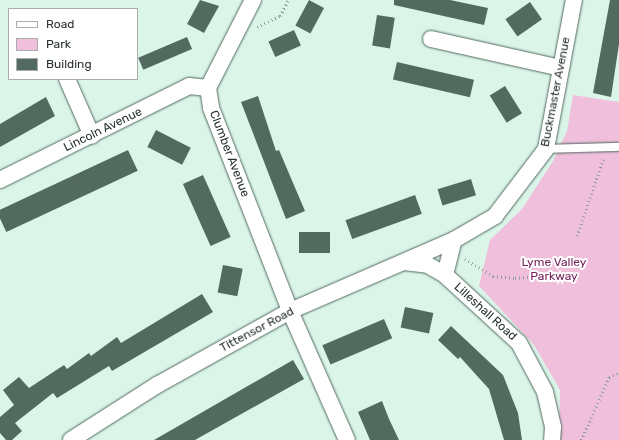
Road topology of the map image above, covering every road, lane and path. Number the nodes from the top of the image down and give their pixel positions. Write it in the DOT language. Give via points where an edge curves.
graph roads {
  1 [pos="253,0"];
  2 [pos="288,0"];
  3 [pos="574,0"];
  4 [pos="234,38"];
  5 [pos="431,39"];
  6 [pos="561,68"];
  7 [pos="67,80"];
  8 [pos="208,88"];
  9 [pos="92,136"];
  10 [pos="619,147"];
  11 [pos="607,148"];
  12 [pos="546,149"];
  13 [pos="0,180"];
  14 [pos="577,236"];
  15 [pos="452,246"];
  16 [pos="404,262"];
  17 [pos="560,274"];
  18 [pos="445,275"];
  19 [pos="290,311"];
  20 [pos="619,373"];
  21 [pos="70,440"];
  22 [pos="347,440"];
  23 [pos="552,440"];
  24 [pos="581,440"];
  1 -- 4 [label="street"];
  2 -- 4 [label="path" via="280,16"];
  3 -- 6 [label="street, Buckmaster Avenue"];
  4 -- 8 [label="street"];
  5 -- 6 [label="street"];
  6 -- 12 [label="street, Buckmaster Avenue"];
  7 -- 9 [label="street"];
  8 -- 9 [label="street, Lincoln Avenue" via="189,86"];
  8 -- 19 [label="street, Clumber Avenue" via="211,108"];
  9 -- 13 [label="street, Lincoln Avenue"];
  10 -- 11 [label="lane"];
  11 -- 12 [label="lane"];
  11 -- 14 [label="path"];
  12 -- 15 [label="street, Buckmaster Avenue" via="495,216"];
  15 -- 16 [label="street, Tittensor Road"];
  15 -- 17 [label="path" via="493,276 515,278"];
  15 -- 18 [label="street, Lilleshall Road"];
  16 -- 18 [label="street, Lilleshall Road" via="428,265"];
  16 -- 19 [label="street, Tittensor Road"];
  18 -- 23 [label="street, Lilleshall Road" via="519,343 545,392 553,427"];
  19 -- 21 [label="street, Tittensor Road" via="157,385"];
  19 -- 22 [label="street, Clumber Avenue"];
  20 -- 24 [label="path" via="609,377"];
}
